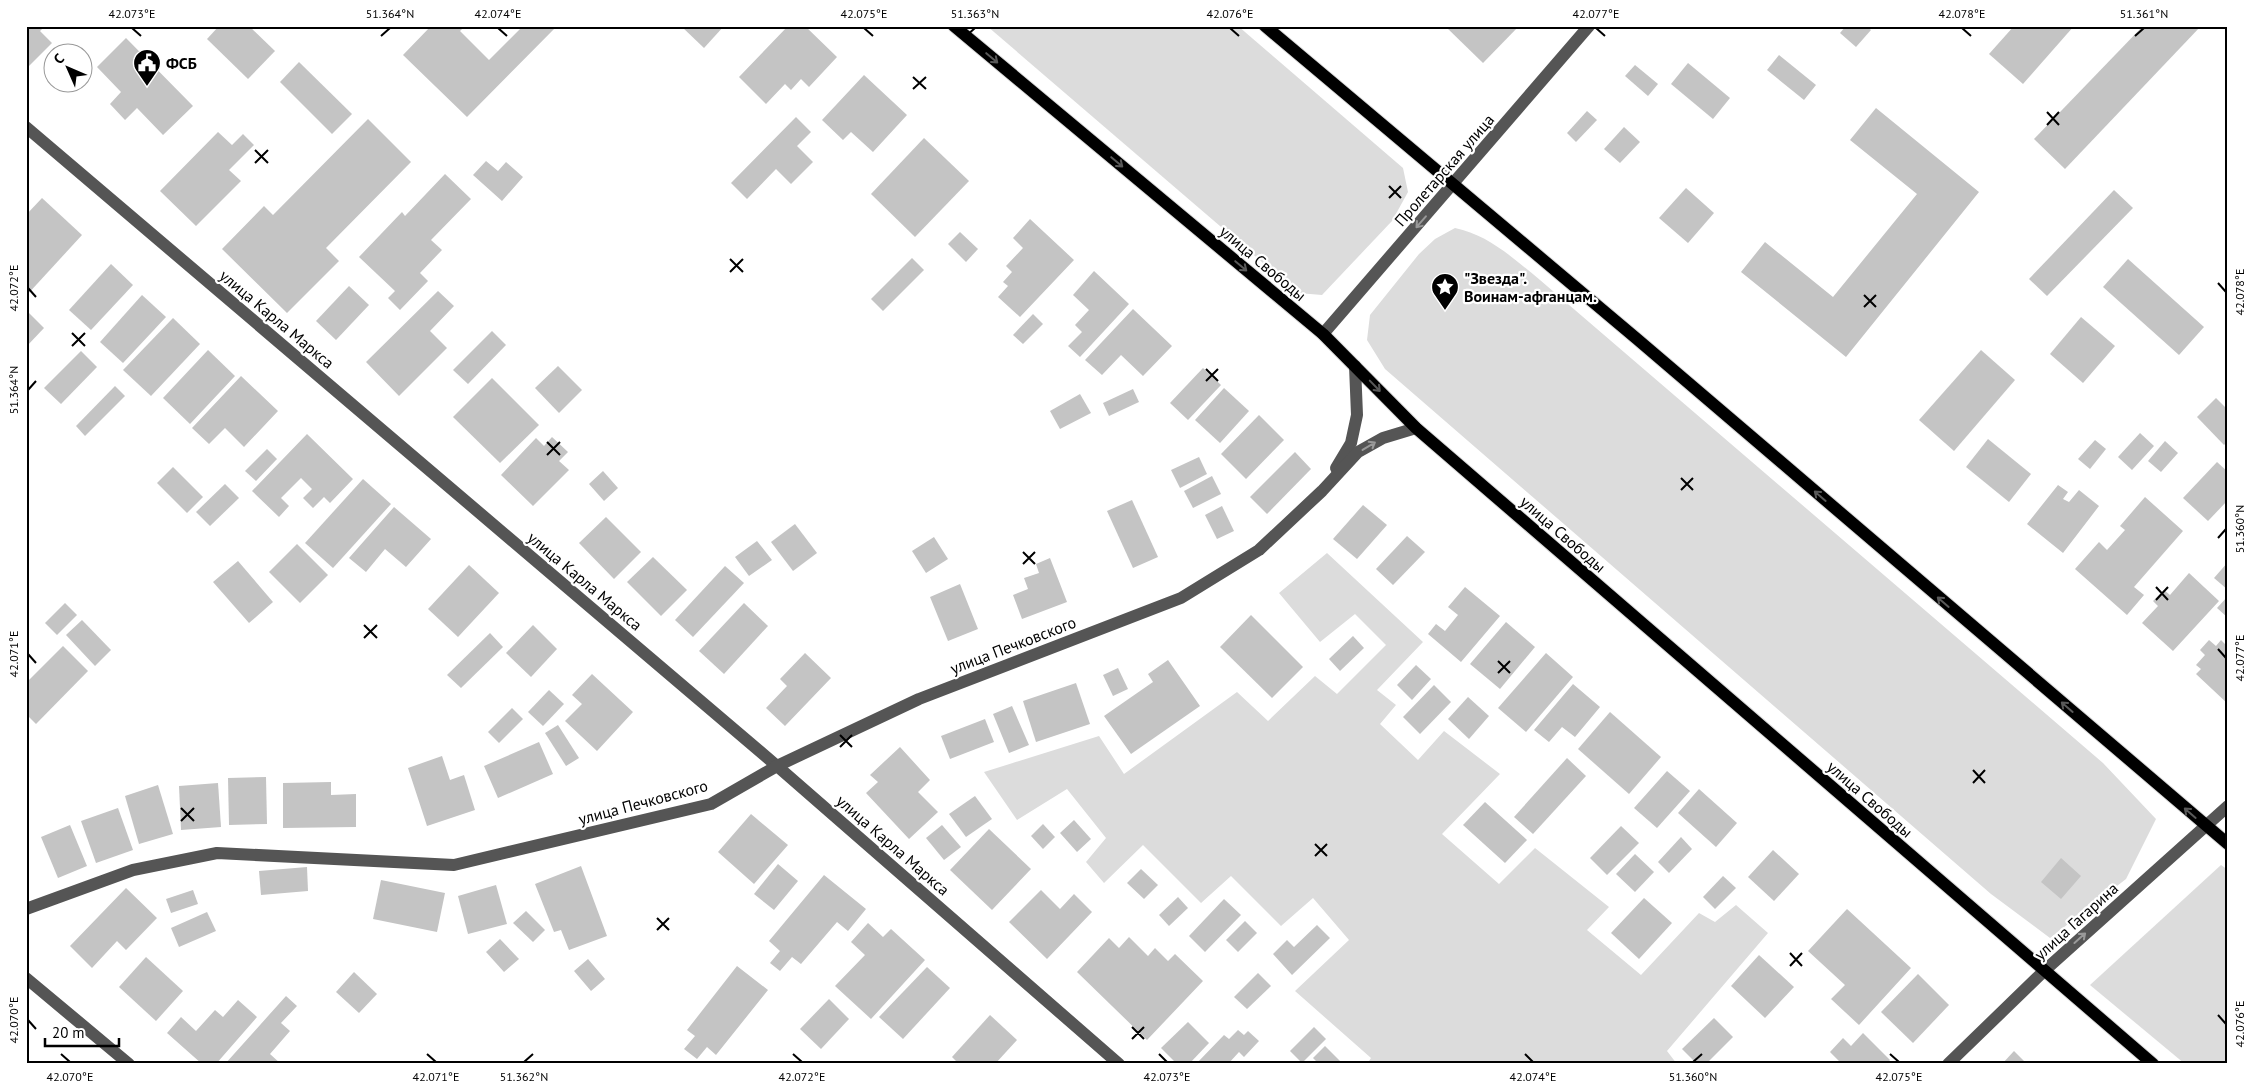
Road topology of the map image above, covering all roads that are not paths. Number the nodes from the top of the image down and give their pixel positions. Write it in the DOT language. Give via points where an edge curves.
graph roads {
  1 [pos="954,26"];
  2 [pos="1265,26"];
  3 [pos="1589,26"];
  4 [pos="26,127"];
  5 [pos="1453,186"];
  6 [pos="1323,334"];
  7 [pos="1355,366"];
  8 [pos="1416,428"];
  9 [pos="1322,492"];
  10 [pos="777,766"];
  11 [pos="2228,806"];
  12 [pos="2206,826"];
  13 [pos="2228,844"];
  14 [pos="26,909"];
  15 [pos="2044,971"];
  16 [pos="26,978"];
  17 [pos="129,1064"];
  18 [pos="1119,1064"];
  19 [pos="1948,1064"];
  20 [pos="2153,1064"];
  1 -- 6 [label="main road, улица Свободы, one-way"];
  2 -- 5 [label="main road"];
  3 -- 5 [label="street, Пролетарская улица"];
  4 -- 10 [label="street, улица Карла Маркса"];
  5 -- 6 [label="street, Пролетарская улица, one-way"];
  12 -- 5 [label="main road, one-way" via="1637,339"];
  6 -- 7 [label="main road, улица Свободы"];
  7 -- 8 [label="main road, улица Свободы, one-way"];
  7 -- 9 [label="street" via="1357,415 1352,443"];
  9 -- 8 [label="street, one-way" via="1358,452 1383,438"];
  8 -- 15 [label="main road, улица Свободы"];
  9 -- 10 [label="street, улица Печковского" via="1259,550 1181,598 919,698"];
  10 -- 14 [label="street, улица Печковского" via="710,804 454,865 217,853 134,870"];
  10 -- 18 [label="street, улица Карла Маркса"];
  11 -- 12 [label="street, улица Гагарина"];
  12 -- 13 [label="main road"];
  15 -- 12 [label="street, улица Гагарина, one-way"];
  15 -- 19 [label="street, улица Гагарина"];
  15 -- 20 [label="main road, улица Свободы"];
  16 -- 17 [label="street"];
}
